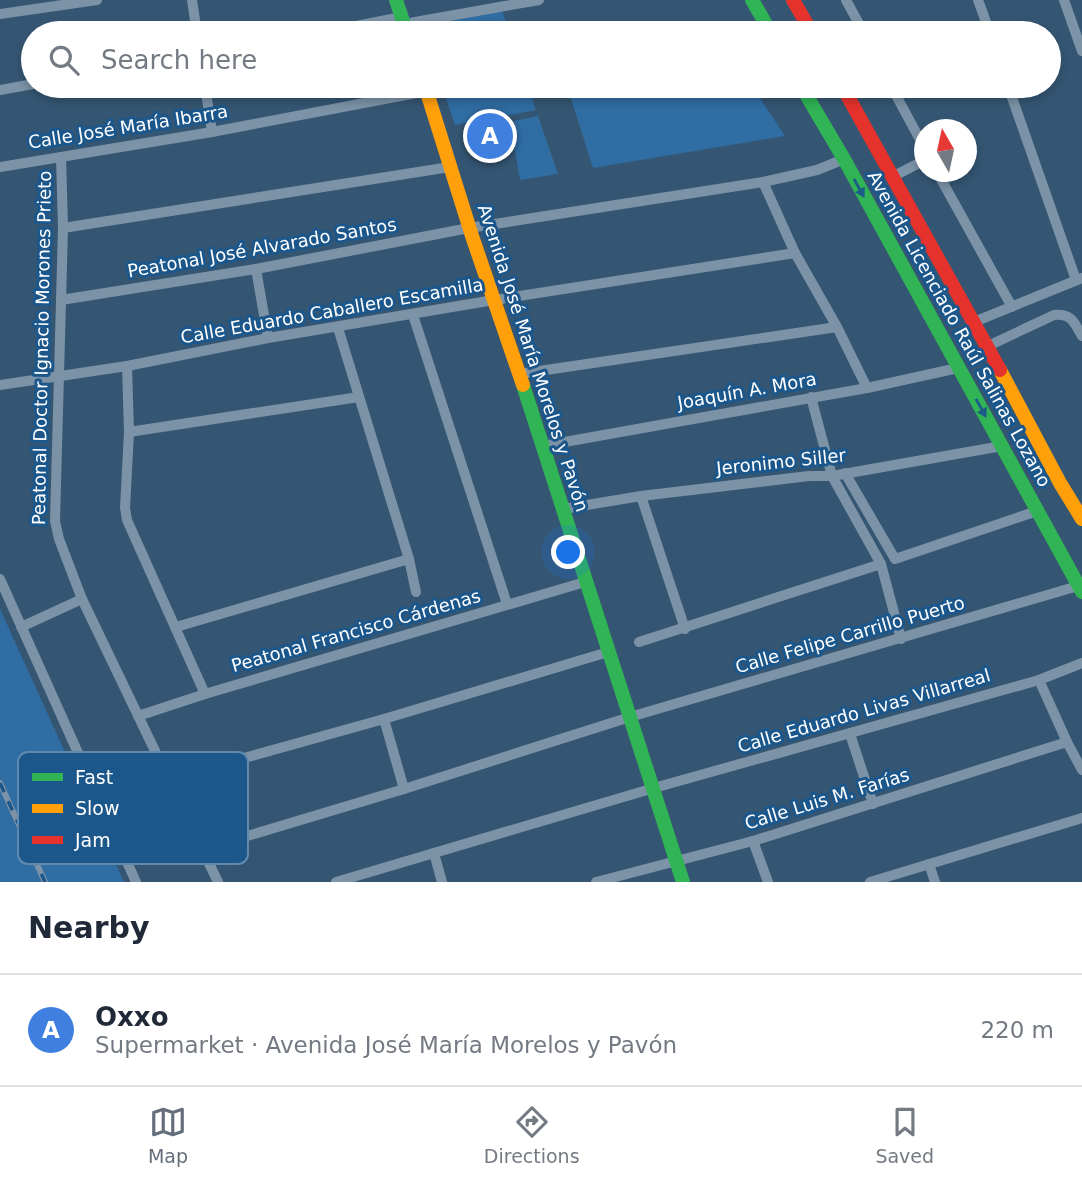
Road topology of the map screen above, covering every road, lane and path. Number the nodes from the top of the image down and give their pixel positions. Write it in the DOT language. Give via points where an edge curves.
graph roads {
  1 [pos="97,0"];
  2 [pos="192,0"];
  3 [pos="396,0"];
  4 [pos="539,0"];
  5 [pos="752,0"];
  6 [pos="793,0"];
  7 [pos="846,0"];
  8 [pos="978,0"];
  9 [pos="1064,0"];
  10 [pos="68,2"];
  11 [pos="0,14"];
  12 [pos="195,21"];
  13 [pos="404,21"];
  14 [pos="426,21"];
  15 [pos="764,21"];
  16 [pos="805,21"];
  17 [pos="857,21"];
  18 [pos="986,21"];
  19 [pos="1082,51"];
  20 [pos="21,86"];
  21 [pos="0,90"];
  22 [pos="207,98"];
  23 [pos="377,98"];
  24 [pos="429,98"];
  25 [pos="808,98"];
  26 [pos="849,98"];
  27 [pos="897,98"];
  28 [pos="1012,98"];
  29 [pos="914,129"];
  30 [pos="212,132"];
  31 [pos="61,157"];
  32 [pos="844,159"];
  33 [pos="914,166"];
  34 [pos="0,167"];
  35 [pos="450,167"];
  36 [pos="894,176"];
  37 [pos="763,182"];
  38 [pos="943,182"];
  39 [pos="63,228"];
  40 [pos="470,228"];
  41 [pos="794,253"];
  42 [pos="256,269"];
  43 [pos="1079,279"];
  44 [pos="61,300"];
  45 [pos="494,300"];
  46 [pos="1012,307"];
  47 [pos="414,315"];
  48 [pos="974,321"];
  49 [pos="837,327"];
  50 [pos="338,328"];
  51 [pos="1082,336"];
  52 [pos="268,338"];
  53 [pos="988,346"];
  54 [pos="127,366"];
  55 [pos="958,368"];
  56 [pos="519,374"];
  57 [pos="57,377"];
  58 [pos="0,385"];
  59 [pos="867,388"];
  60 [pos="359,397"];
  61 [pos="811,397"];
  62 [pos="129,432"];
  63 [pos="542,446"];
  64 [pos="1002,446"];
  65 [pos="845,473"];
  66 [pos="832,476"];
  67 [pos="641,496"];
  68 [pos="563,509"];
  69 [pos="1037,511"];
  70 [pos="1082,519"];
  71 [pos="409,559"];
  72 [pos="881,564"];
  73 [pos="0,579"];
  74 [pos="585,582"];
  75 [pos="1080,589"];
  76 [pos="416,592"];
  77 [pos="82,599"];
  78 [pos="507,604"];
  79 [pos="21,627"];
  80 [pos="176,627"];
  81 [pos="685,629"];
  82 [pos="901,639"];
  83 [pos="639,642"];
  84 [pos="608,652"];
  85 [pos="1082,663"];
  86 [pos="1039,680"];
  87 [pos="205,694"];
  88 [pos="138,716"];
  89 [pos="630,717"];
  90 [pos="384,719"];
  91 [pos="850,733"];
  92 [pos="1067,742"];
  93 [pos="77,752"];
  94 [pos="156,752"];
  95 [pos="248,757"];
  96 [pos="1082,770"];
  97 [pos="654,788"];
  98 [pos="404,789"];
  99 [pos="873,804"];
  100 [pos="1082,818"];
  101 [pos="248,836"];
  102 [pos="753,841"];
  103 [pos="434,853"];
  104 [pos="676,861"];
  105 [pos="128,864"];
  106 [pos="209,864"];
  107 [pos="929,864"];
  108 [pos="136,882"];
  109 [pos="218,882"];
  110 [pos="336,882"];
  111 [pos="442,882"];
  112 [pos="596,882"];
  113 [pos="683,882"];
  114 [pos="768,882"];
  115 [pos="870,882"];
  116 [pos="934,882"];
  1 -- 10 [label="street"];
  2 -- 12 [label="street"];
  3 -- 13 [label="main road"];
  4 -- 14 [label="street"];
  5 -- 15 [label="main road"];
  6 -- 16 [label="main road"];
  7 -- 17 [label="street"];
  8 -- 18 [label="street"];
  9 -- 19 [label="street"];
  10 -- 11 [label="street"];
  20 -- 21 [label="street"];
  22 -- 30 [label="street"];
  23 -- 30 [label="street, Calle José María Ibarra"];
  24 -- 35 [label="main road, Avenida José María Morelos y Pavón"];
  25 -- 32 [label="main road, Avenida Licenciado Raúl Salinas Lozano"];
  26 -- 36 [label="main road, Avenida Licenciado Raúl Salinas Lozano"];
  27 -- 29 [label="street"];
  28 -- 43 [label="street"];
  30 -- 31 [label="street, Calle José María Ibarra"];
  31 -- 34 [label="street, Calle José María Ibarra"];
  31 -- 39 [label="street, Peatonal Doctor Ignacio Morones Prieto"];
  32 -- 37 [label="street, Peatonal José Alvarado Santos"];
  32 -- 55 [label="main road, Avenida Licenciado Raúl Salinas Lozano, one-way"];
  33 -- 36 [label="street"];
  35 -- 39 [label="street"];
  35 -- 40 [label="main road, Avenida José María Morelos y Pavón"];
  36 -- 48 [label="main road, Avenida Licenciado Raúl Salinas Lozano"];
  37 -- 40 [label="street, Peatonal José Alvarado Santos"];
  37 -- 41 [label="street"];
  38 -- 46 [label="street"];
  39 -- 44 [label="street, Peatonal Doctor Ignacio Morones Prieto"];
  40 -- 42 [label="street, Peatonal José Alvarado Santos"];
  40 -- 45 [label="main road, Avenida José María Morelos y Pavón"];
  41 -- 45 [label="street, Calle Eduardo Caballero Escamilla"];
  41 -- 49 [label="street"];
  42 -- 44 [label="street, Peatonal José Alvarado Santos"];
  42 -- 52 [label="street"];
  43 -- 46 [label="street"];
  44 -- 57 [label="street, Peatonal Doctor Ignacio Morones Prieto"];
  45 -- 47 [label="street, Calle Eduardo Caballero Escamilla"];
  45 -- 56 [label="main road, Avenida José María Morelos y Pavón"];
  46 -- 48 [label="street"];
  47 -- 50 [label="street, Calle Eduardo Caballero Escamilla"];
  47 -- 78 [label="street"];
  48 -- 53 [label="main road, Avenida Licenciado Raúl Salinas Lozano"];
  49 -- 56 [label="street"];
  49 -- 59 [label="street"];
  50 -- 52 [label="street, Calle Eduardo Caballero Escamilla"];
  50 -- 60 [label="street"];
  51 -- 53 [label="street" via="1071,317 1063,314"];
  52 -- 54 [label="street, Calle Eduardo Caballero Escamilla"];
  53 -- 70 [label="main road, Avenida Licenciado Raúl Salinas Lozano"];
  54 -- 57 [label="street, Calle Eduardo Caballero Escamilla"];
  54 -- 62 [label="street"];
  55 -- 59 [label="street, Joaquín A. Mora"];
  55 -- 64 [label="main road, Avenida Licenciado Raúl Salinas Lozano, one-way"];
  56 -- 63 [label="main road, Avenida José María Morelos y Pavón"];
  57 -- 58 [label="street, Calle Eduardo Caballero Escamilla"];
  57 -- 77 [label="street, Peatonal Doctor Ignacio Morones Prieto" via="55,521"];
  59 -- 61 [label="street, Joaquín A. Mora"];
  60 -- 62 [label="street"];
  60 -- 71 [label="street"];
  61 -- 63 [label="street, Joaquín A. Mora"];
  61 -- 66 [label="street"];
  62 -- 80 [label="street" via="127,520"];
  63 -- 68 [label="main road, Avenida José María Morelos y Pavón"];
  64 -- 65 [label="street, Jeronimo Siller"];
  64 -- 69 [label="main road, Avenida Licenciado Raúl Salinas Lozano"];
  65 -- 66 [label="street, Jeronimo Siller"];
  65 -- 69 [label="street" via="895,559"];
  66 -- 67 [label="street, Jeronimo Siller"];
  66 -- 72 [label="street"];
  67 -- 68 [label="street, Jeronimo Siller"];
  67 -- 81 [label="street"];
  68 -- 74 [label="main road, Avenida José María Morelos y Pavón"];
  69 -- 75 [label="main road, Avenida Licenciado Raúl Salinas Lozano"];
  71 -- 76 [label="street"];
  71 -- 80 [label="street"];
  72 -- 81 [label="street"];
  72 -- 82 [label="street"];
  73 -- 79 [label="street"];
  74 -- 78 [label="street, Peatonal Francisco Cárdenas"];
  74 -- 84 [label="main road, Avenida José María Morelos y Pavón"];
  75 -- 82 [label="street, Calle Felipe Carrillo Puerto"];
  77 -- 79 [label="street"];
  77 -- 88 [label="street, Peatonal Doctor Ignacio Morones Prieto"];
  78 -- 87 [label="street, Peatonal Francisco Cárdenas"];
  79 -- 93 [label="street"];
  80 -- 87 [label="street"];
  81 -- 83 [label="street"];
  82 -- 89 [label="street, Calle Felipe Carrillo Puerto"];
  84 -- 89 [label="main road, Avenida José María Morelos y Pavón"];
  84 -- 90 [label="street"];
  85 -- 86 [label="street, Calle Eduardo Livas Villarreal"];
  86 -- 91 [label="street, Calle Eduardo Livas Villarreal"];
  86 -- 92 [label="street"];
  87 -- 88 [label="street, Peatonal Francisco Cárdenas"];
  88 -- 94 [label="street, Peatonal Doctor Ignacio Morones Prieto"];
  89 -- 97 [label="main road, Avenida José María Morelos y Pavón"];
  89 -- 98 [label="street, Calle Felipe Carrillo Puerto"];
  90 -- 95 [label="street"];
  90 -- 98 [label="street"];
  91 -- 97 [label="street, Calle Eduardo Livas Villarreal"];
  91 -- 99 [label="street"];
  92 -- 96 [label="street"];
  92 -- 99 [label="street, Calle Luis M. Farías"];
  97 -- 103 [label="street, Calle Eduardo Livas Villarreal"];
  97 -- 104 [label="main road, Avenida José María Morelos y Pavón"];
  98 -- 101 [label="street, Calle Felipe Carrillo Puerto"];
  99 -- 102 [label="street, Calle Luis M. Farías"];
  100 -- 107 [label="street"];
  102 -- 104 [label="street, Calle Luis M. Farías"];
  102 -- 114 [label="street"];
  103 -- 110 [label="street, Calle Eduardo Livas Villarreal"];
  103 -- 111 [label="street"];
  104 -- 112 [label="street, Calle Luis M. Farías"];
  104 -- 113 [label="main road, Avenida José María Morelos y Pavón"];
  105 -- 108 [label="street"];
  106 -- 109 [label="street, Peatonal Doctor Ignacio Morones Prieto"];
  107 -- 115 [label="street"];
  107 -- 116 [label="street"];
}
